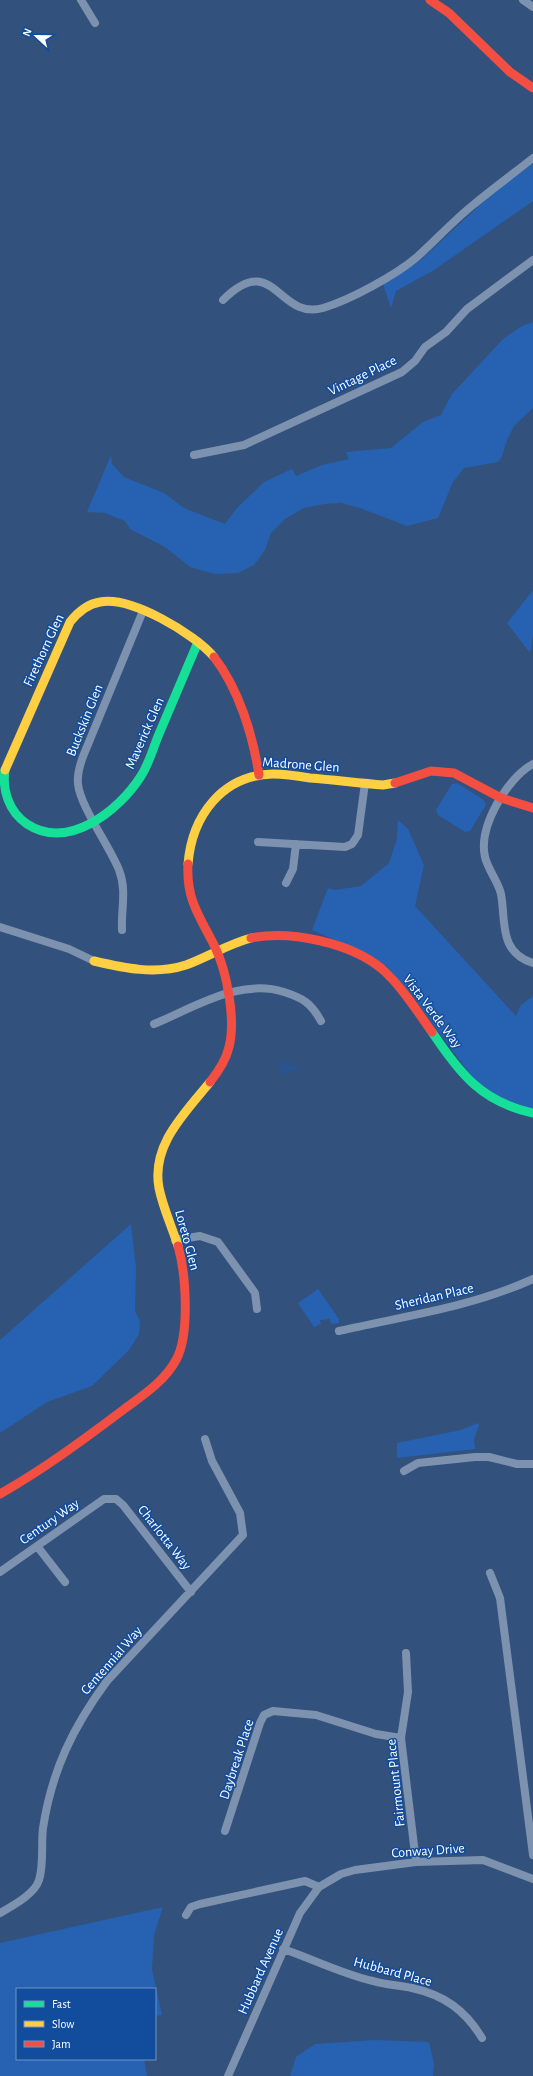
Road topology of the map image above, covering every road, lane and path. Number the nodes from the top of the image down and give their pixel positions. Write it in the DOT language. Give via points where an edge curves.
graph roads {
  1 [pos="81,0"];
  2 [pos="523,0"];
  3 [pos="435,1"];
  4 [pos="533,7"];
  5 [pos="95,23"];
  6 [pos="533,88"];
  7 [pos="533,158"];
  8 [pos="533,260"];
  9 [pos="223,300"];
  10 [pos="194,455"];
  11 [pos="143,611"];
  12 [pos="198,642"];
  13 [pos="533,764"];
  14 [pos="259,775"];
  15 [pos="365,783"];
  16 [pos="502,798"];
  17 [pos="533,808"];
  18 [pos="95,821"];
  19 [pos="258,842"];
  20 [pos="296,844"];
  21 [pos="286,883"];
  22 [pos="0,927"];
  23 [pos="122,930"];
  24 [pos="217,951"];
  25 [pos="94,962"];
  26 [pos="533,962"];
  27 [pos="227,993"];
  28 [pos="321,1021"];
  29 [pos="154,1024"];
  30 [pos="533,1113"];
  31 [pos="175,1240"];
  32 [pos="533,1279"];
  33 [pos="257,1309"];
  34 [pos="339,1330"];
  35 [pos="205,1439"];
  36 [pos="533,1464"];
  37 [pos="404,1471"];
  38 [pos="0,1494"];
  39 [pos="116,1499"];
  40 [pos="37,1546"];
  41 [pos="0,1572"];
  42 [pos="490,1573"];
  43 [pos="65,1582"];
  44 [pos="191,1592"];
  45 [pos="406,1653"];
  46 [pos="401,1738"];
  47 [pos="225,1831"];
  48 [pos="533,1855"];
  49 [pos="416,1862"];
  50 [pos="533,1879"];
  51 [pos="321,1885"];
  52 [pos="0,1913"];
  53 [pos="186,1915"];
  54 [pos="283,1949"];
  55 [pos="482,2038"];
  56 [pos="228,2076"];
  1 -- 5 [label="street"];
  2 -- 4 [label="street"];
  3 -- 6 [label="street" via="510,72"];
  7 -- 9 [label="street" via="472,206 416,257 397,271 348,298 323,308 308,310 295,305 265,282 255,280 247,282"];
  8 -- 10 [label="street, Vintage Place" via="466,309 446,332 424,347 415,362 402,372 244,445"];
  11 -- 12 [label="street, Firethorn Glen" via="188,633"];
  11 -- 18 [label="street, Buckskin Glen" via="80,766 80,794"];
  11 -- 18 [label="street, Firethorn Glen" via="116,601 105,600 88,605 76,614 70,622 5,770 4,789 12,810 26,824 43,832 61,833 82,828"];
  12 -- 14 [label="street, Firethorn Glen" via="215,657 226,675 253,745"];
  12 -- 18 [label="street, Maverick Glen" via="142,775 132,792"];
  13 -- 16 [label="street" via="525,768"];
  14 -- 15 [label="street, Madrone Glen" via="274,774"];
  14 -- 24 [label="street, Madrone Glen" via="246,777 226,787 206,807 192,838 188,867 191,894 195,912"];
  15 -- 16 [label="street, Madrone Glen" via="383,785 431,771 454,772"];
  15 -- 20 [label="street" via="358,835 352,844 345,847"];
  16 -- 17 [label="street, Madrone Glen"];
  16 -- 26 [label="street" via="490,817 484,838 485,857 500,893 505,935 515,952"];
  18 -- 23 [label="street, Buckskin Glen" via="119,870 124,889"];
  19 -- 20 [label="street"];
  20 -- 21 [label="street" via="293,869"];
  22 -- 25 [label="street" via="69,949"];
  24 -- 25 [label="street, Vista Verde Way" via="169,969 145,971"];
  24 -- 27 [label="street, Loreto Glen"];
  24 -- 30 [label="street, Vista Verde Way" via="234,942 268,936 304,937 316,939 371,961 397,984 462,1072 478,1089 502,1106"];
  27 -- 28 [label="street" via="251,988 279,990 304,1000 313,1007"];
  27 -- 29 [label="street"];
  27 -- 31 [label="street, Loreto Glen" via="232,1034 226,1058 165,1140 160,1152 158,1178"];
  31 -- 33 [label="street" via="200,1236 218,1242 254,1293"];
  31 -- 38 [label="street, Loreto Glen" via="183,1264 185,1306 183,1339 178,1358 168,1374 70,1449 24,1481"];
  32 -- 34 [label="street, Sheridan Place" via="473,1302"];
  35 -- 44 [label="street, Centennial Way" via="212,1461 240,1513 243,1534"];
  36 -- 37 [label="street" via="516,1464 489,1457 475,1457 418,1463"];
  39 -- 40 [label="street, Century Way" via="104,1499"];
  39 -- 44 [label="street, Charlotta Way"];
  40 -- 41 [label="street, Century Way"];
  40 -- 43 [label="street"];
  42 -- 48 [label="street" via="500,1598"];
  44 -- 52 [label="street, Centennial Way" via="107,1681 74,1730 60,1760 49,1794 39,1880 32,1891"];
  45 -- 46 [label="street, Fairmount Place" via="408,1692"];
  46 -- 47 [label="street, Daybreak Place" via="376,1734 316,1715 273,1712 264,1715"];
  46 -- 49 [label="street, Fairmount Place"];
  49 -- 50 [label="street, Conway Drive" via="483,1860"];
  49 -- 51 [label="street, Conway Drive" via="355,1870"];
  51 -- 53 [label="street" via="305,1881 200,1904 191,1907"];
  51 -- 54 [label="street, Hubbard Avenue" via="300,1913"];
  54 -- 55 [label="street, Hubbard Place" via="372,1981 413,1988 435,1995 449,2002 471,2020"];
  54 -- 56 [label="street, Hubbard Avenue"];
}
